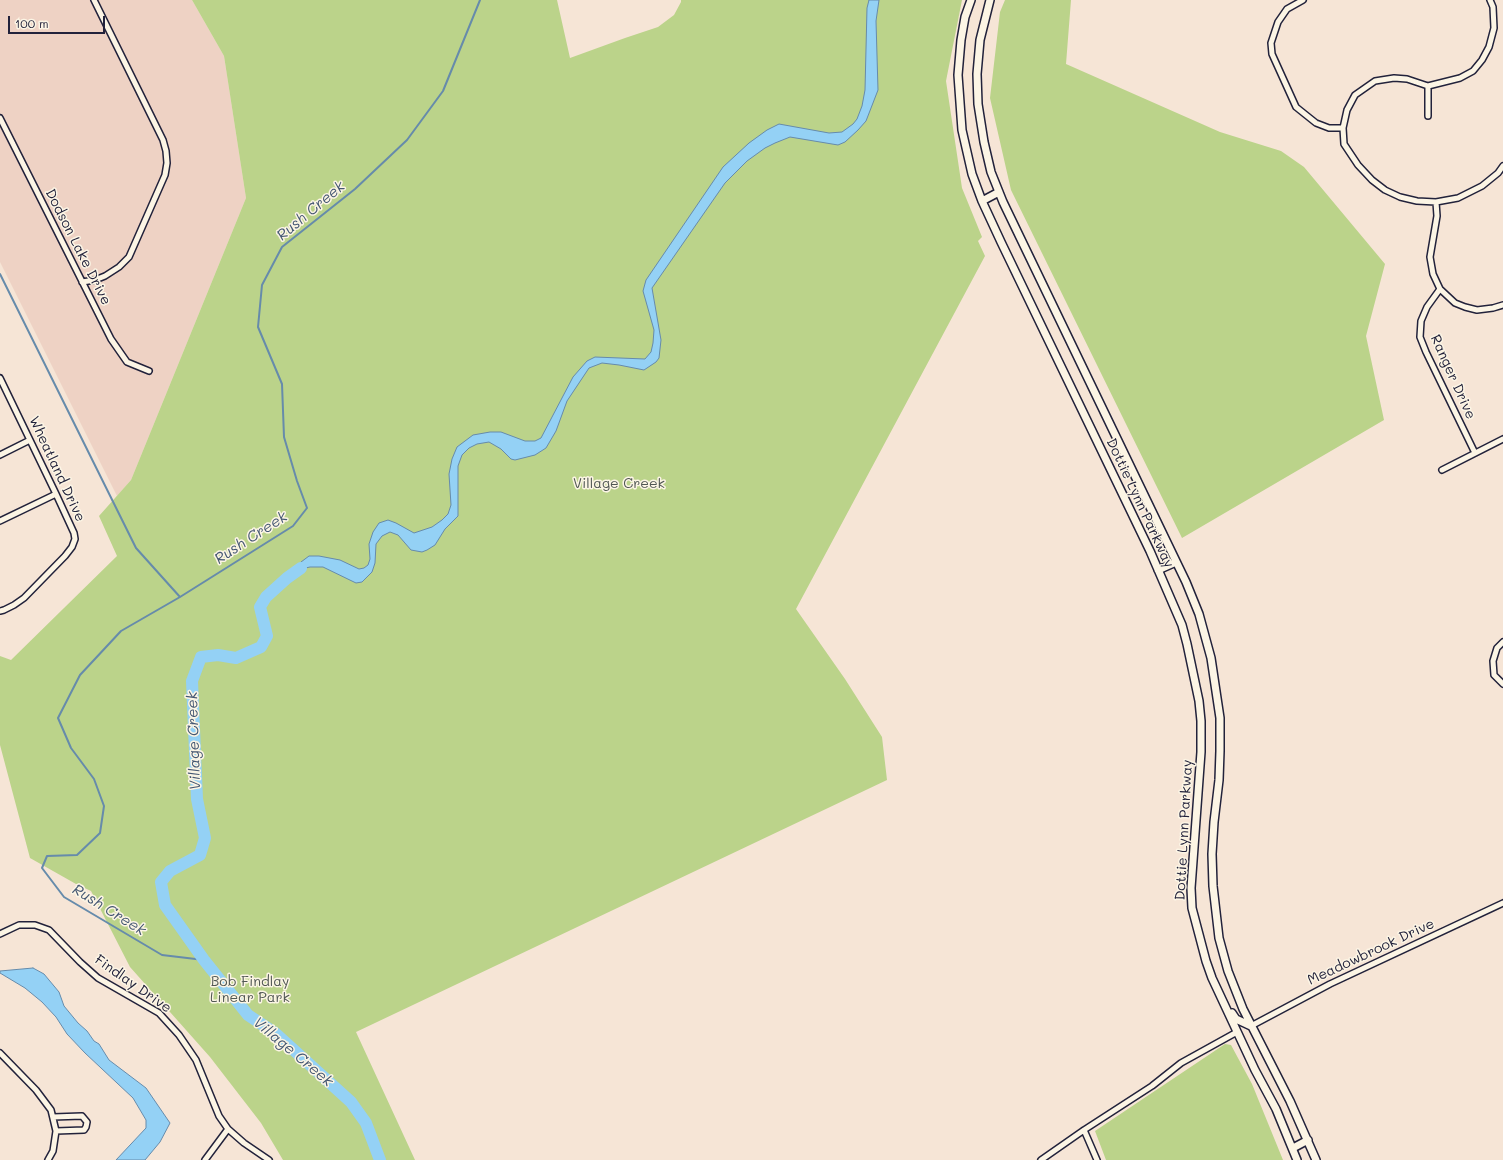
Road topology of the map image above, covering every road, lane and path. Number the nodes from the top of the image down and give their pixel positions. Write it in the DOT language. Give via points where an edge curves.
graph roads {
  1 [pos="94,0"];
  2 [pos="971,0"];
  3 [pos="990,0"];
  4 [pos="1303,0"];
  5 [pos="1490,0"];
  6 [pos="1428,86"];
  7 [pos="1428,116"];
  8 [pos="0,118"];
  9 [pos="1343,128"];
  10 [pos="1503,166"];
  11 [pos="999,192"];
  12 [pos="982,201"];
  13 [pos="1436,202"];
  14 [pos="82,282"];
  15 [pos="1440,289"];
  16 [pos="1503,305"];
  17 [pos="149,371"];
  18 [pos="0,378"];
  19 [pos="2,389"];
  20 [pos="1503,439"];
  21 [pos="30,440"];
  22 [pos="1475,453"];
  23 [pos="0,455"];
  24 [pos="1442,470"];
  25 [pos="56,494"];
  26 [pos="0,521"];
  27 [pos="1176,562"];
  28 [pos="1158,570"];
  29 [pos="0,611"];
  30 [pos="1503,642"];
  31 [pos="1503,684"];
  32 [pos="1503,903"];
  33 [pos="0,934"];
  34 [pos="1212,978"];
  35 [pos="1251,1026"];
  36 [pos="1237,1032"];
  37 [pos="0,1053"];
  38 [pos="53,1117"];
  39 [pos="228,1129"];
  40 [pos="1084,1130"];
  41 [pos="56,1131"];
  42 [pos="1308,1140"];
  43 [pos="1293,1148"];
  44 [pos="48,1160"];
  45 [pos="205,1160"];
  46 [pos="269,1160"];
  47 [pos="1041,1160"];
  48 [pos="1097,1160"];
  49 [pos="1297,1160"];
  50 [pos="1316,1160"];
  1 -- 14 [label="street" via="163,140 167,163 165,175 129,257 105,276"];
  2 -- 12 [label="main road, Dottie Lynn Parkway" via="961,40 959,97 966,151"];
  3 -- 11 [label="main road, Dottie Lynn Parkway" via="980,40 978,104 991,172"];
  4 -- 9 [label="street" via="1287,9 1278,22 1270,43 1272,54 1296,107 1316,123 1329,128"];
  5 -- 6 [label="street" via="1494,28 1482,60 1473,71 1460,78"];
  6 -- 7 [label="street"];
  6 -- 9 [label="street" via="1407,79 1394,78 1375,82 1355,95 1347,110"];
  8 -- 14 [label="street, Dodson Lake Drive"];
  9 -- 13 [label="street" via="1344,144 1372,180 1400,197 1417,202"];
  10 -- 13 [label="street" via="1482,186 1458,198"];
  11 -- 12 [label="main road"];
  11 -- 27 [label="main road, Dottie Lynn Parkway"];
  12 -- 28 [label="main road, Dottie Lynn Parkway"];
  13 -- 15 [label="street" via="1437,216 1430,258 1433,274"];
  14 -- 17 [label="street, Dodson Lake Drive" via="118,352 127,362"];
  15 -- 16 [label="street" via="1454,303 1465,307 1477,310"];
  15 -- 22 [label="street, Ranger Drive" via="1426,307 1421,321 1420,337"];
  18 -- 19 [label="street, Wheatland Drive"];
  19 -- 21 [label="street, Wheatland Drive"];
  20 -- 22 [label="street"];
  21 -- 23 [label="street"];
  21 -- 25 [label="street, Wheatland Drive"];
  22 -- 24 [label="street"];
  25 -- 26 [label="street"];
  25 -- 29 [label="street, Wheatland Drive" via="74,533 72,547 24,598"];
  27 -- 28 [label="main road"];
  27 -- 35 [label="main road, Dottie Lynn Parkway" via="1199,614 1211,658 1220,718 1213,886 1219,938 1228,971"];
  28 -- 34 [label="main road, Dottie Lynn Parkway" via="1182,625 1199,701 1201,752 1192,908"];
  30 -- 31 [label="street" via="1497,648 1493,661 1494,675"];
  32 -- 35 [label="street, Meadowbrook Drive" via="1330,984"];
  33 -- 39 [label="street, Findlay Drive" via="19,926 35,925 49,930 98,978 159,1014 179,1034 193,1055 219,1116"];
  34 -- 35 [label="main road" via="1220,987 1236,1019"];
  34 -- 36 [label="main road, Dottie Lynn Parkway"];
  35 -- 42 [label="main road, Dottie Lynn Parkway"];
  36 -- 40 [label="street" via="1181,1063 1152,1086"];
  36 -- 43 [label="main road, Dottie Lynn Parkway"];
  37 -- 38 [label="street" via="36,1090 48,1105"];
  38 -- 41 [label="street"];
  38 -- 41 [label="street" via="82,1116 87,1122 84,1130"];
  39 -- 45 [label="street"];
  39 -- 46 [label="street, Findlay Drive"];
  40 -- 47 [label="street"];
  40 -- 48 [label="street"];
  41 -- 44 [label="street" via="53,1151"];
  42 -- 43 [label="main road"];
  42 -- 50 [label="main road, Dottie Lynn Parkway"];
  43 -- 49 [label="main road, Dottie Lynn Parkway"];
}
